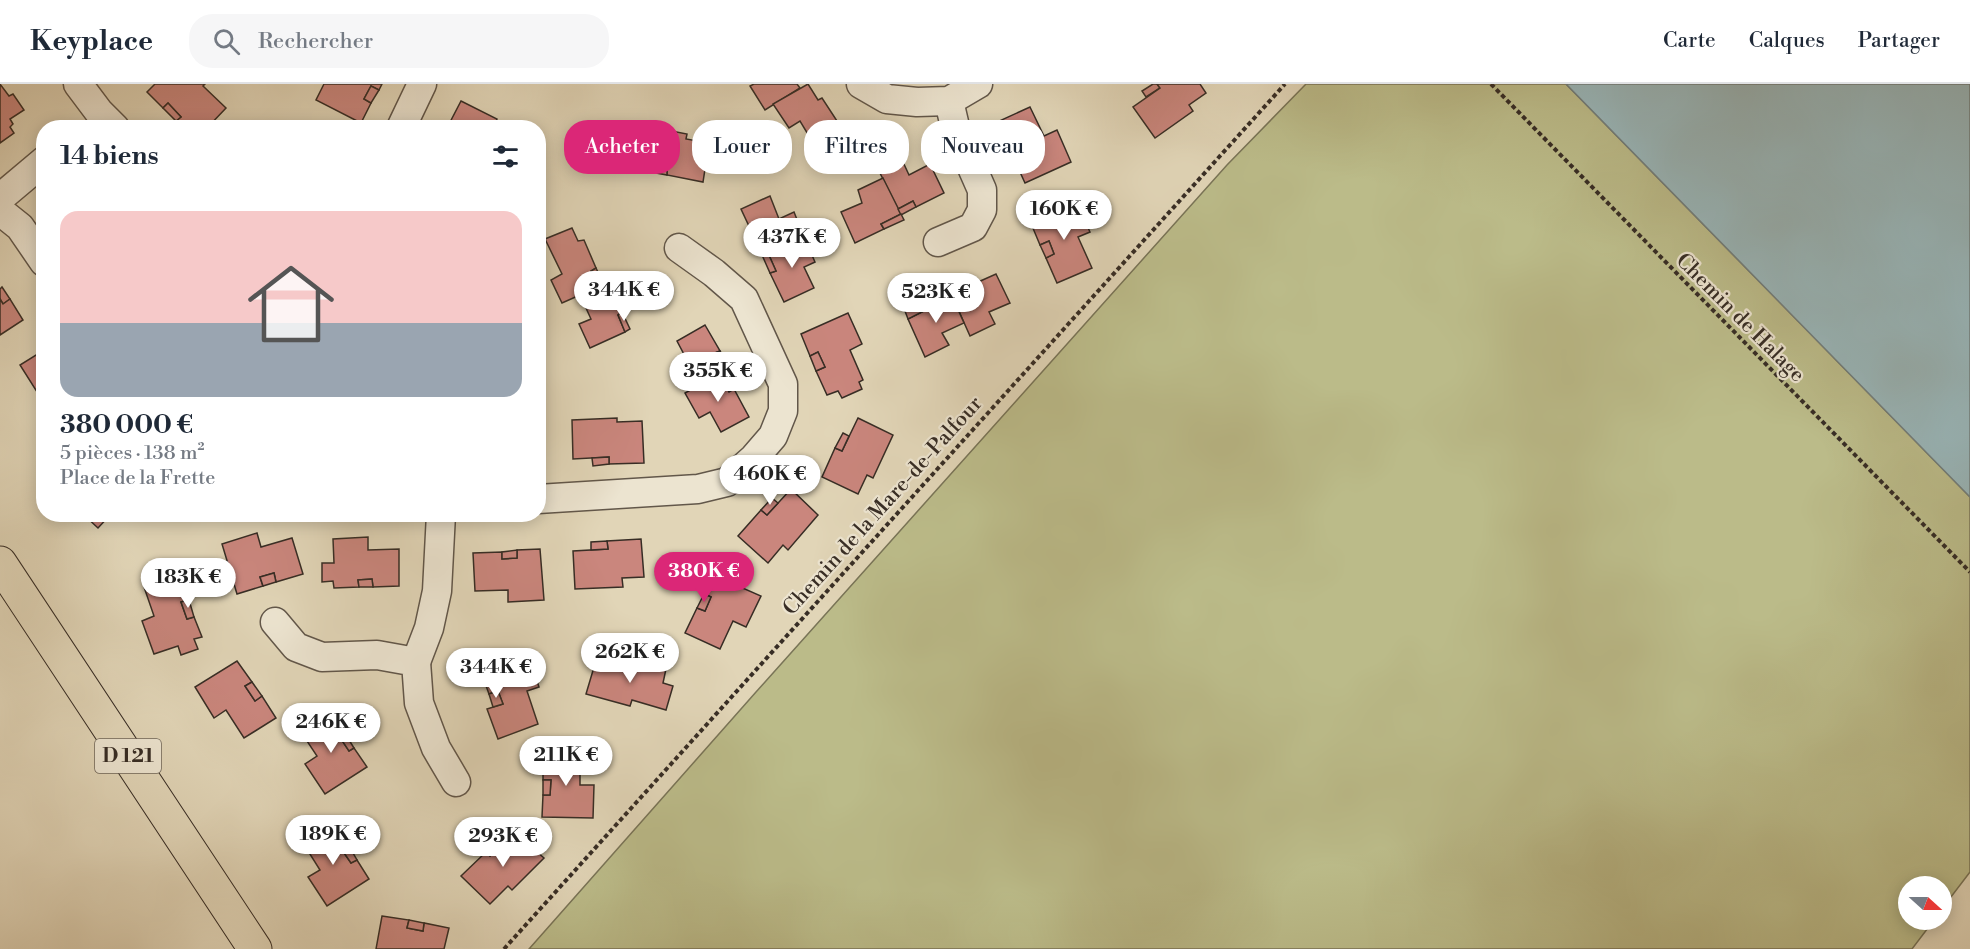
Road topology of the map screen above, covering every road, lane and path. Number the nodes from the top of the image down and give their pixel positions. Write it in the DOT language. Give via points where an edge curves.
graph roads {
  1 [pos="78,84"];
  2 [pos="422,84"];
  3 [pos="861,84"];
  4 [pos="978,84"];
  5 [pos="1285,84"];
  6 [pos="1491,84"];
  7 [pos="949,101"];
  8 [pos="98,120"];
  9 [pos="405,120"];
  10 [pos="36,167"];
  11 [pos="0,198"];
  12 [pos="0,211"];
  13 [pos="938,242"];
  14 [pos="679,248"];
  15 [pos="36,250"];
  16 [pos="546,498"];
  17 [pos="441,522"];
  18 [pos="0,563"];
  19 [pos="1970,572"];
  20 [pos="275,622"];
  21 [pos="416,662"];
  22 [pos="456,782"];
  23 [pos="255,949"];
  24 [pos="504,949"];
  1 -- 8 [label="street"];
  2 -- 9 [label="street"];
  3 -- 7 [label="street" via="887,99"];
  4 -- 7 [label="street"];
  5 -- 24 [label="path, Chemin de la Mare-de-Palfour"];
  6 -- 19 [label="path, Chemin de Halage"];
  7 -- 13 [label="street" via="956,131 982,190 982,210 973,227"];
  10 -- 11 [label="street"];
  12 -- 15 [label="street" via="20,227"];
  14 -- 16 [label="street" via="744,299 783,384 783,411 773,436 727,482 698,489"];
  17 -- 21 [label="street" via="437,591"];
  18 -- 23 [label="main road, D 121"];
  20 -- 21 [label="street" via="296,647 322,657 377,655"];
  21 -- 22 [label="street" via="419,703 436,748"];
}
